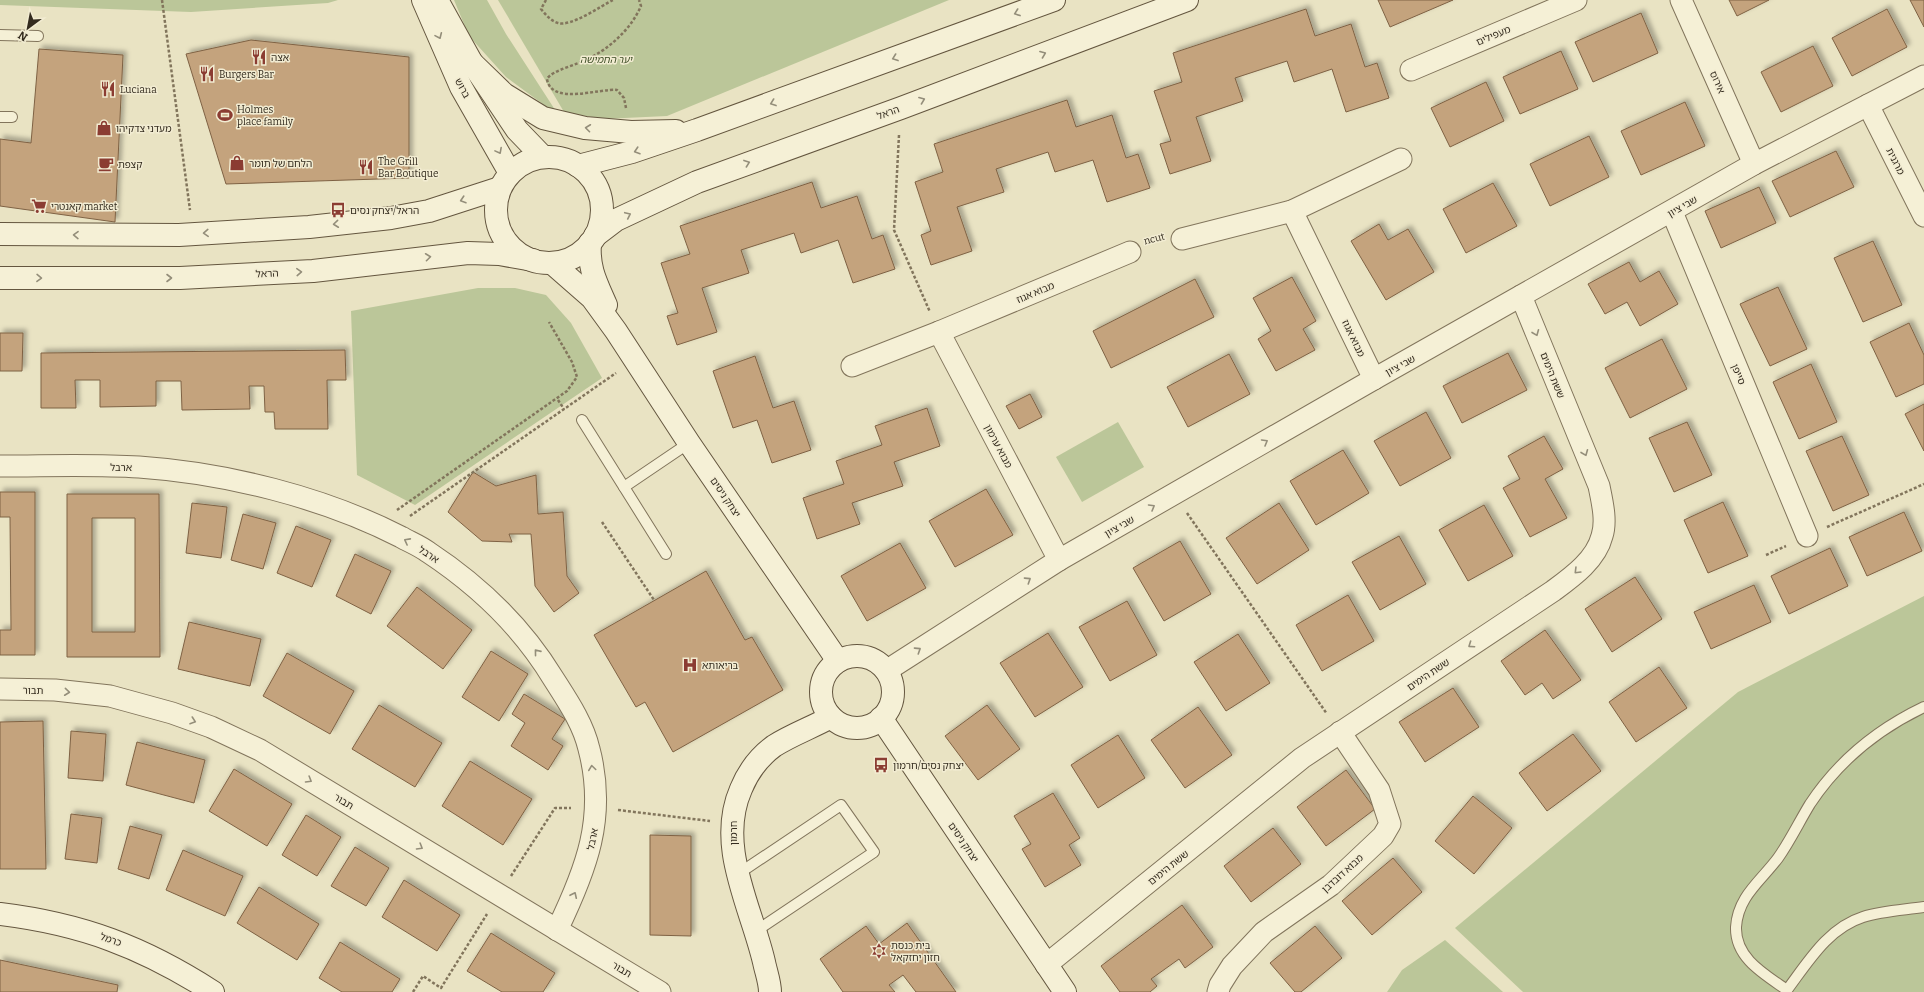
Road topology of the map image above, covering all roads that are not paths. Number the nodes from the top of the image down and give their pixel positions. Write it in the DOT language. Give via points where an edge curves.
graph roads {
  1 [pos="423,0"];
  2 [pos="437,0"];
  3 [pos="1054,0"];
  4 [pos="1187,0"];
  5 [pos="1576,0"];
  6 [pos="1681,0"];
  7 [pos="0,35"];
  8 [pos="38,36"];
  9 [pos="472,63"];
  10 [pos="1411,70"];
  11 [pos="1924,76"];
  12 [pos="1868,105"];
  13 [pos="0,117"];
  14 [pos="12,117"];
  15 [pos="697,130"];
  16 [pos="543,157"];
  17 [pos="1401,159"];
  18 [pos="1754,164"];
  19 [pos="578,166"];
  20 [pos="505,180"];
  21 [pos="1292,211"];
  22 [pos="1672,212"];
  23 [pos="1924,216"];
  24 [pos="0,234"];
  25 [pos="593,239"];
  26 [pos="1182,239"];
  27 [pos="1130,252"];
  28 [pos="542,261"];
  29 [pos="0,278"];
  30 [pos="1521,296"];
  31 [pos="616,331"];
  32 [pos="939,332"];
  33 [pos="852,366"];
  34 [pos="1374,379"];
  35 [pos="582,420"];
  36 [pos="689,443"];
  37 [pos="0,466"];
  38 [pos="624,486"];
  39 [pos="1807,536"];
  40 [pos="666,554"];
  41 [pos="1059,560"];
  42 [pos="838,661"];
  43 [pos="886,671"];
  44 [pos="0,689"];
  45 [pos="1924,707"];
  46 [pos="831,717"];
  47 [pos="881,718"];
  48 [pos="1340,732"];
  49 [pos="738,874"];
  50 [pos="1924,907"];
  51 [pos="0,914"];
  52 [pos="557,930"];
  53 [pos="756,931"];
  54 [pos="1046,965"];
  55 [pos="213,992"];
  56 [pos="660,992"];
  57 [pos="770,992"];
  58 [pos="1065,992"];
  59 [pos="1218,992"];
  1 -- 20 [label="main road, ברוש, one-way"];
  2 -- 9 [label="main road, ברוש"];
  3 -- 15 [label="main road, one-way"];
  25 -- 4 [label="main road, הראל, one-way" via="616,220 696,182"];
  5 -- 10 [label="street, מעפילים"];
  6 -- 18 [label="street, אירוס"];
  7 -- 8 [label="lane"];
  15 -- 9 [label="main road, one-way" via="631,132 585,128 543,118 504,94"];
  9 -- 16 [label="main road, ברוש" via="517,130"];
  11 -- 12 [label="street, שבי ציון"];
  12 -- 18 [label="street, שבי ציון"];
  12 -- 23 [label="street, מרגנית"];
  13 -- 14 [label="lane"];
  15 -- 19 [label="main road, one-way" via="632,152"];
  16 -- 19 [label="main road" via="561,158"];
  16 -- 20 [label="main road" via="520,165"];
  17 -- 21 [label="street"];
  18 -- 22 [label="street, שבי ציון"];
  19 -- 25 [label="main road" via="590,176 598,190 602,205 600,221"];
  20 -- 24 [label="main road, one-way" via="429,211 309,227 193,234"];
  20 -- 28 [label="main road" via="495,205 497,223 505,240 517,252"];
  21 -- 26 [label="street"];
  21 -- 34 [label="street, מבוא אגוז"];
  22 -- 30 [label="street, שבי ציון"];
  22 -- 39 [label="street, סייפן"];
  25 -- 28 [label="main road" via="580,253 566,259"];
  25 -- 31 [label="main road, יצחק ניסים" via="589,259 593,275"];
  27 -- 32 [label="street, מבוא אגוז"];
  29 -- 28 [label="main road, הראל, one-way" via="188,278 313,271 468,253 499,254"];
  28 -- 31 [label="main road, יצחק ניסים" via="592,298"];
  30 -- 34 [label="street, שבי ציון"];
  30 -- 48 [label="street, ששת הימים, one-way" via="1599,486 1603,509 1602,536 1592,555 1577,573"];
  31 -- 36 [label="main road, יצחק ניסים"];
  32 -- 33 [label="street, מבוא אגוז"];
  32 -- 41 [label="street, מבוא ערמון"];
  41 -- 34 [label="street, שבי ציון, one-way"];
  35 -- 38 [label="lane"];
  36 -- 38 [label="lane"];
  36 -- 42 [label="main road, יצחק ניסים"];
  52 -- 37 [label="street, ארבל, one-way" via="576,891 588,858 595,824 595,788 589,749 575,714 542,658 510,619 477,590 391,522 372,522 307,499 190,473 138,467"];
  38 -- 40 [label="lane"];
  43 -- 41 [label="street, שבי ציון, one-way"];
  42 -- 43 [label="main road" via="850,656 864,656 880,664"];
  42 -- 46 [label="main road" via="823,677 821,687 821,698"];
  43 -- 47 [label="main road" via="891,680 892,700"];
  44 -- 52 [label="street, תבור, one-way" via="55,690 110,696 211,727 260,750"];
  45 -- 50 [label="lane" via="1879,732 1837,769 1810,804 1778,857 1750,890 1740,907 1736,927 1740,946 1748,961 1787,990 1822,944 1846,924 1864,917"];
  46 -- 47 [label="main road" via="838,723 856,728 874,724"];
  46 -- 49 [label="main road, חרמון" via="774,746 756,762 735,802 732,845"];
  47 -- 54 [label="main road, יצחק ניסים"];
  48 -- 54 [label="street, ששת הימים" via="1302,758"];
  48 -- 59 [label="street, מבוא דובדבן" via="1379,790 1390,824 1383,836 1331,885 1264,932 1232,966"];
  49 -- 53 [label="main road, חרמון"];
  49 -- 53 [label="lane" via="841,805 874,852"];
  51 -- 55 [label="main road, כרמל" via="66,925 124,944"];
  52 -- 56 [label="street, תבור"];
  53 -- 57 [label="main road, חרמון"];
  54 -- 58 [label="main road, יצחק ניסים"];
}
